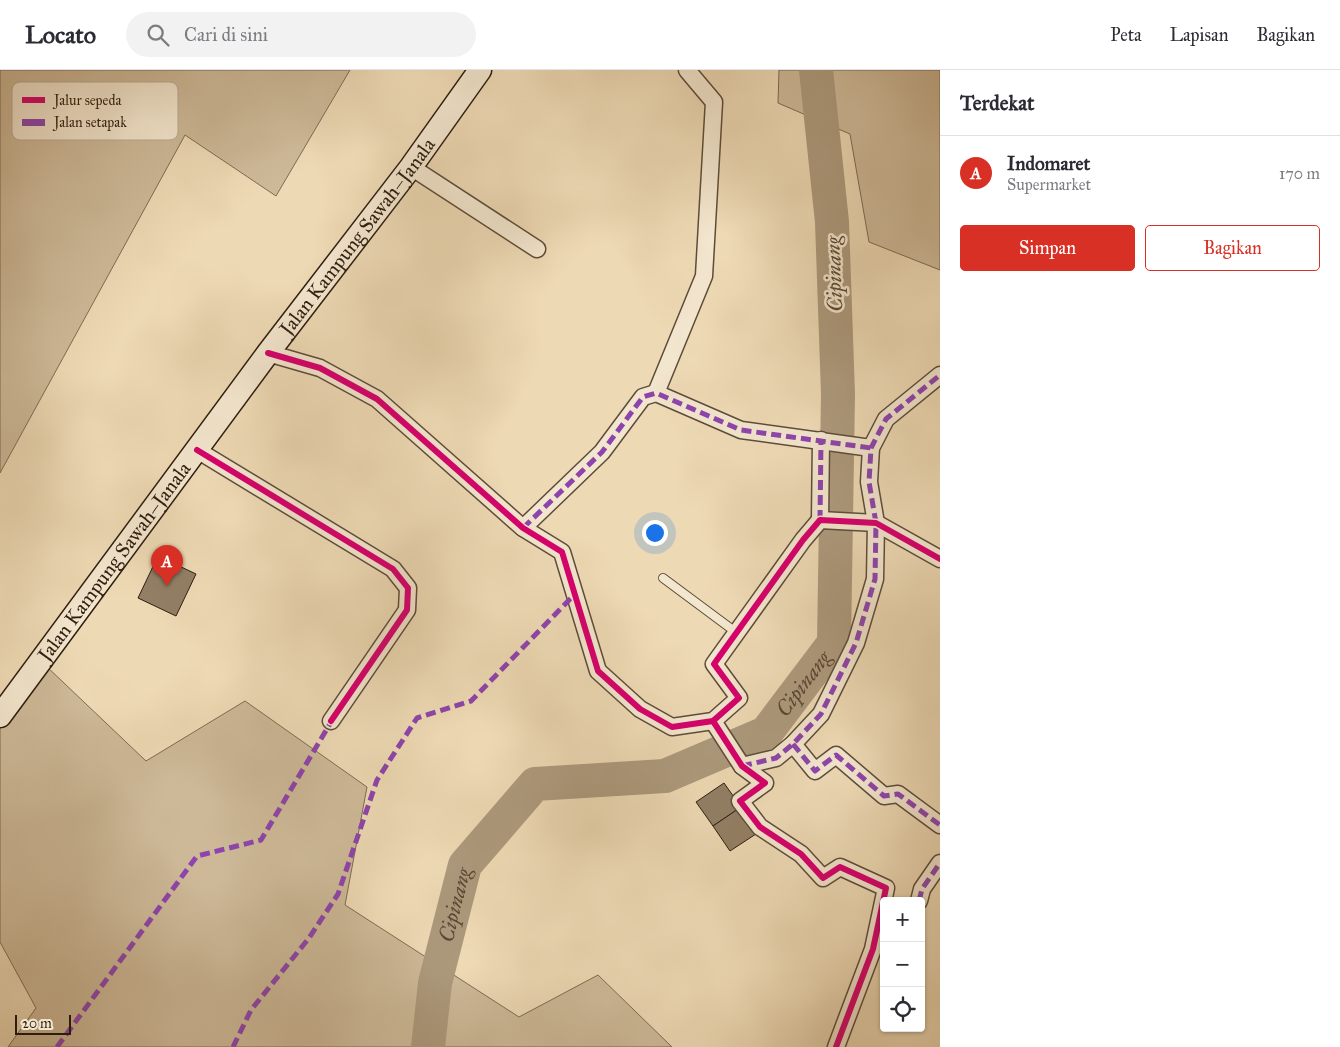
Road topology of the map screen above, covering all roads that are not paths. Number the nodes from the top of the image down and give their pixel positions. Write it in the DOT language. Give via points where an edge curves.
graph roads {
  1 [pos="480,70"];
  2 [pos="687,70"];
  3 [pos="410,167"];
  4 [pos="537,249"];
  5 [pos="268,354"];
  6 [pos="940,375"];
  7 [pos="656,393"];
  8 [pos="825,441"];
  9 [pos="868,448"];
  10 [pos="197,450"];
  11 [pos="825,520"];
  12 [pos="872,523"];
  13 [pos="523,528"];
  14 [pos="940,559"];
  15 [pos="663,578"];
  16 [pos="737,634"];
  17 [pos="0,716"];
  18 [pos="331,721"];
  19 [pos="713,721"];
  20 [pos="793,744"];
  21 [pos="742,766"];
  22 [pos="940,825"];
  23 [pos="940,863"];
  24 [pos="920,897"];
  25 [pos="878,950"];
  26 [pos="836,1047"];
  1 -- 3 [label="main road, Jalan Kampung Sawah–Janala"];
  2 -- 7 [label="street" via="714,102 704,276"];
  3 -- 4 [label="street"];
  3 -- 5 [label="main road, Jalan Kampung Sawah–Janala"];
  5 -- 10 [label="main road, Jalan Kampung Sawah–Janala"];
  5 -- 13 [label="street" via="320,368 377,399"];
  6 -- 9 [label="street" via="886,419"];
  7 -- 8 [label="street" via="741,430"];
  7 -- 13 [label="street" via="644,397 602,452"];
  8 -- 9 [label="street"];
  8 -- 11 [label="street"];
  9 -- 12 [label="street"];
  10 -- 17 [label="main road, Jalan Kampung Sawah–Janala"];
  10 -- 18 [label="street" via="393,569 408,588 407,610"];
  11 -- 12 [label="street"];
  11 -- 16 [label="street" via="803,540"];
  12 -- 14 [label="street"];
  12 -- 20 [label="street" via="875,578 856,643 821,714"];
  13 -- 19 [label="street" via="562,552 598,671 640,709 672,727"];
  15 -- 16 [label="lane"];
  16 -- 19 [label="street" via="714,664 739,698"];
  19 -- 21 [label="street"];
  20 -- 21 [label="street" via="776,758"];
  20 -- 22 [label="street" via="815,771 836,755 884,796 898,794"];
  21 -- 25 [label="street" via="765,783 740,801 760,827 801,854 823,878 840,867 886,888"];
  23 -- 24 [label="street"];
  25 -- 26 [label="street"];
}
